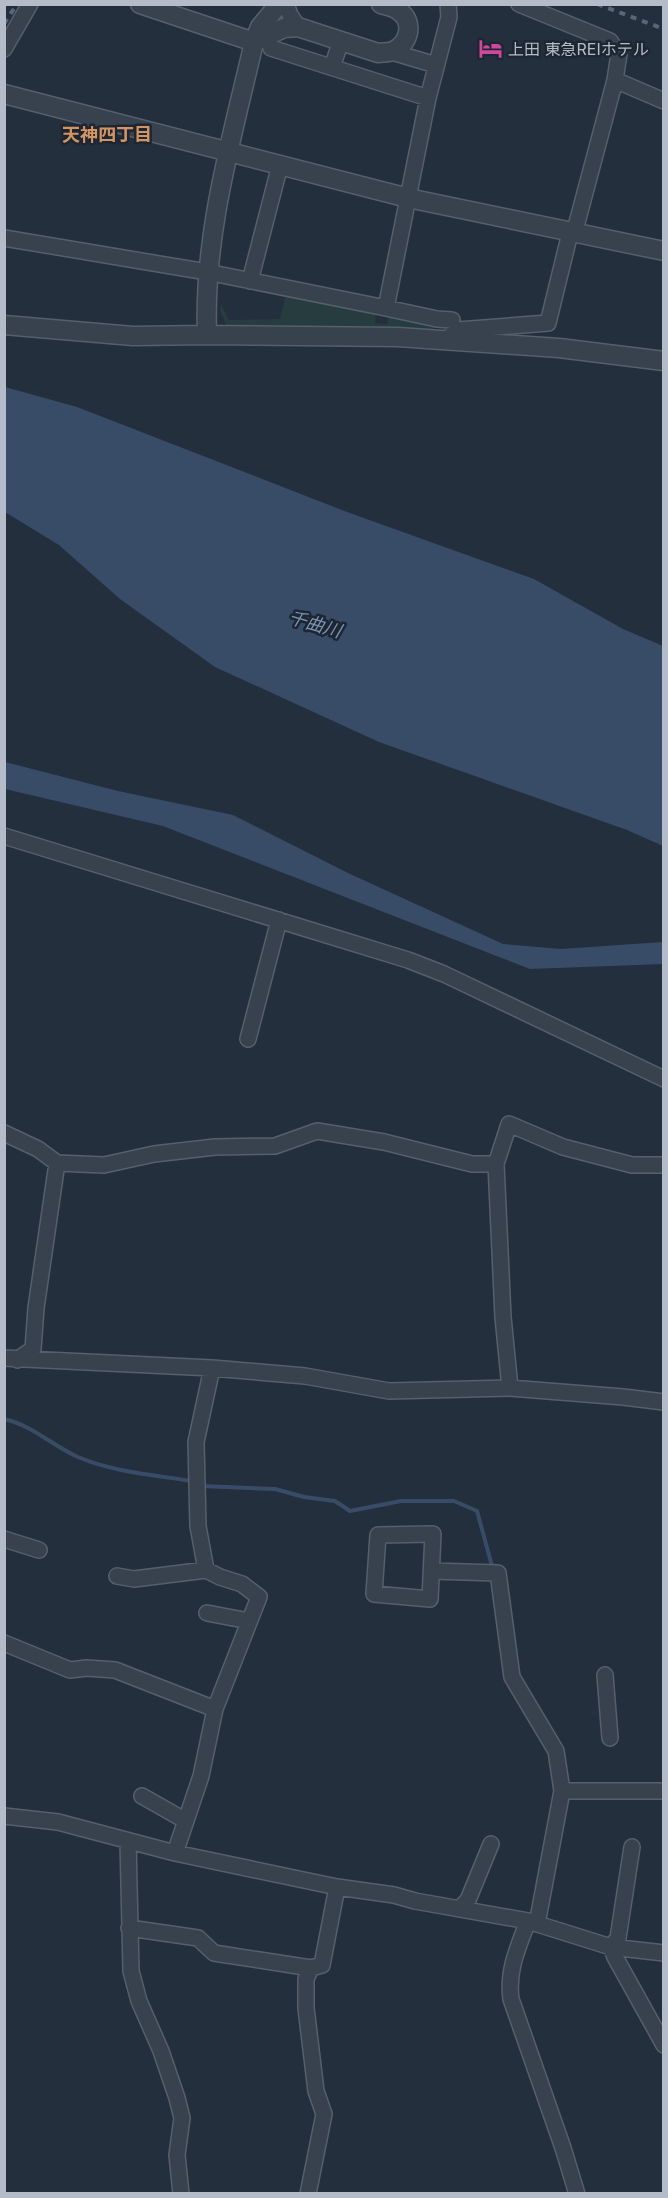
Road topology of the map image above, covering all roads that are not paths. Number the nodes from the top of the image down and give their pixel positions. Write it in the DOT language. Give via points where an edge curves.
graph roads {
  1 [pos="30,4"];
  2 [pos="140,4"];
  3 [pos="279,4"];
  4 [pos="286,4"];
  5 [pos="448,4"];
  6 [pos="519,4"];
  7 [pos="395,6"];
  8 [pos="298,27"];
  9 [pos="341,41"];
  10 [pos="263,45"];
  11 [pos="4,49"];
  12 [pos="392,51"];
  13 [pos="436,65"];
  14 [pos="332,67"];
  15 [pos="615,80"];
  16 [pos="4,94"];
  17 [pos="428,98"];
  18 [pos="663,101"];
  19 [pos="228,151"];
  20 [pos="280,165"];
  21 [pos="408,198"];
  22 [pos="572,233"];
  23 [pos="4,238"];
  24 [pos="663,251"];
  25 [pos="207,272"];
  26 [pos="250,281"];
  27 [pos="386,308"];
  28 [pos="452,320"];
  29 [pos="4,325"];
  30 [pos="207,335"];
  31 [pos="444,341"];
  32 [pos="663,361"];
  33 [pos="4,836"];
  34 [pos="279,920"];
  35 [pos="248,1039"];
  36 [pos="663,1079"];
  37 [pos="4,1133"];
  38 [pos="57,1163"];
  39 [pos="496,1164"];
  40 [pos="663,1165"];
  41 [pos="12,1358"];
  42 [pos="4,1368"];
  43 [pos="212,1368"];
  44 [pos="510,1388"];
  45 [pos="663,1402"];
  46 [pos="4,1539"];
  47 [pos="39,1550"];
  48 [pos="206,1570"];
  49 [pos="432,1571"];
  50 [pos="117,1576"];
  51 [pos="207,1613"];
  52 [pos="249,1621"];
  53 [pos="4,1643"];
  54 [pos="604,1675"];
  55 [pos="215,1709"];
  56 [pos="610,1738"];
  57 [pos="562,1791"];
  58 [pos="663,1791"];
  59 [pos="142,1796"];
  60 [pos="4,1816"];
  61 [pos="186,1821"];
  62 [pos="128,1841"];
  63 [pos="491,1844"];
  64 [pos="632,1847"];
  65 [pos="176,1853"];
  66 [pos="337,1887"];
  67 [pos="459,1909"];
  68 [pos="532,1922"];
  69 [pos="129,1928"];
  70 [pos="611,1947"];
  71 [pos="663,1953"];
  72 [pos="311,1968"];
  73 [pos="663,2045"];
  74 [pos="181,2193"];
  75 [pos="308,2193"];
  76 [pos="577,2193"];
  1 -- 11 [label="street"];
  2 -- 10 [label="street"];
  3 -- 10 [label="street" via="260,27"];
  4 -- 8 [label="street"];
  5 -- 13 [label="street" via="449,17"];
  6 -- 15 [label="street" via="610,41 619,54"];
  7 -- 12 [label="street" via="404,15 409,29 406,41"];
  8 -- 9 [label="street"];
  8 -- 10 [label="street" via="284,28"];
  9 -- 12 [label="street" via="378,53"];
  9 -- 14 [label="street"];
  10 -- 14 [label="street"];
  10 -- 19 [label="street"];
  12 -- 13 [label="street"];
  13 -- 17 [label="street"];
  14 -- 17 [label="street"];
  15 -- 18 [label="street"];
  15 -- 22 [label="street"];
  16 -- 19 [label="street"];
  17 -- 21 [label="street"];
  19 -- 20 [label="street"];
  19 -- 25 [label="street"];
  20 -- 21 [label="street"];
  20 -- 26 [label="street"];
  21 -- 22 [label="street"];
  21 -- 27 [label="street"];
  22 -- 24 [label="street"];
  22 -- 31 [label="street" via="548,323 458,330"];
  23 -- 25 [label="street"];
  25 -- 26 [label="street"];
  25 -- 30 [label="street"];
  26 -- 27 [label="street"];
  27 -- 28 [label="street"];
  29 -- 30 [label="street" via="133,336"];
  30 -- 31 [label="street"];
  31 -- 32 [label="street" via="559,348"];
  33 -- 34 [label="street"];
  34 -- 35 [label="street"];
  34 -- 36 [label="street" via="444,974"];
  37 -- 38 [label="street"];
  38 -- 39 [label="street" via="104,1165 215,1147 275,1146 317,1131 384,1142 472,1164"];
  38 -- 41 [label="street" via="33,1349"];
  39 -- 40 [label="street" via="509,1124 563,1147 632,1165"];
  39 -- 44 [label="street"];
  41 -- 42 [label="street"];
  41 -- 43 [label="street"];
  43 -- 44 [label="street" via="305,1376 389,1391"];
  43 -- 48 [label="street" via="196,1442 198,1526"];
  44 -- 45 [label="street"];
  46 -- 47 [label="street"];
  48 -- 50 [label="street" via="134,1579"];
  48 -- 52 [label="street" via="242,1584 259,1598"];
  49 -- 49 [label="street" via="433,1534 378,1535 375,1593 430,1599"];
  49 -- 57 [label="street" via="498,1573 512,1677 556,1751"];
  51 -- 52 [label="street"];
  52 -- 55 [label="street"];
  53 -- 55 [label="street" via="70,1670 115,1670"];
  54 -- 56 [label="street"];
  55 -- 61 [label="street" via="201,1776"];
  57 -- 58 [label="street"];
  57 -- 68 [label="street"];
  59 -- 61 [label="street"];
  60 -- 62 [label="street" via="58,1822"];
  61 -- 65 [label="street"];
  62 -- 65 [label="street"];
  62 -- 69 [label="street"];
  63 -- 67 [label="street" via="468,1900"];
  64 -- 70 [label="street" via="618,1938"];
  65 -- 66 [label="street"];
  66 -- 67 [label="street"];
  66 -- 72 [label="street" via="322,1965"];
  67 -- 68 [label="street"];
  68 -- 70 [label="street"];
  68 -- 76 [label="street" via="512,1964 511,1999"];
  69 -- 72 [label="street" via="198,1938 214,1953"];
  69 -- 74 [label="street" via="131,1971 139,2001 161,2051 182,2118 177,2155"];
  70 -- 71 [label="street"];
  70 -- 73 [label="street"];
  72 -- 75 [label="street" via="306,1979 306,2008 316,2091 324,2114"];
}
